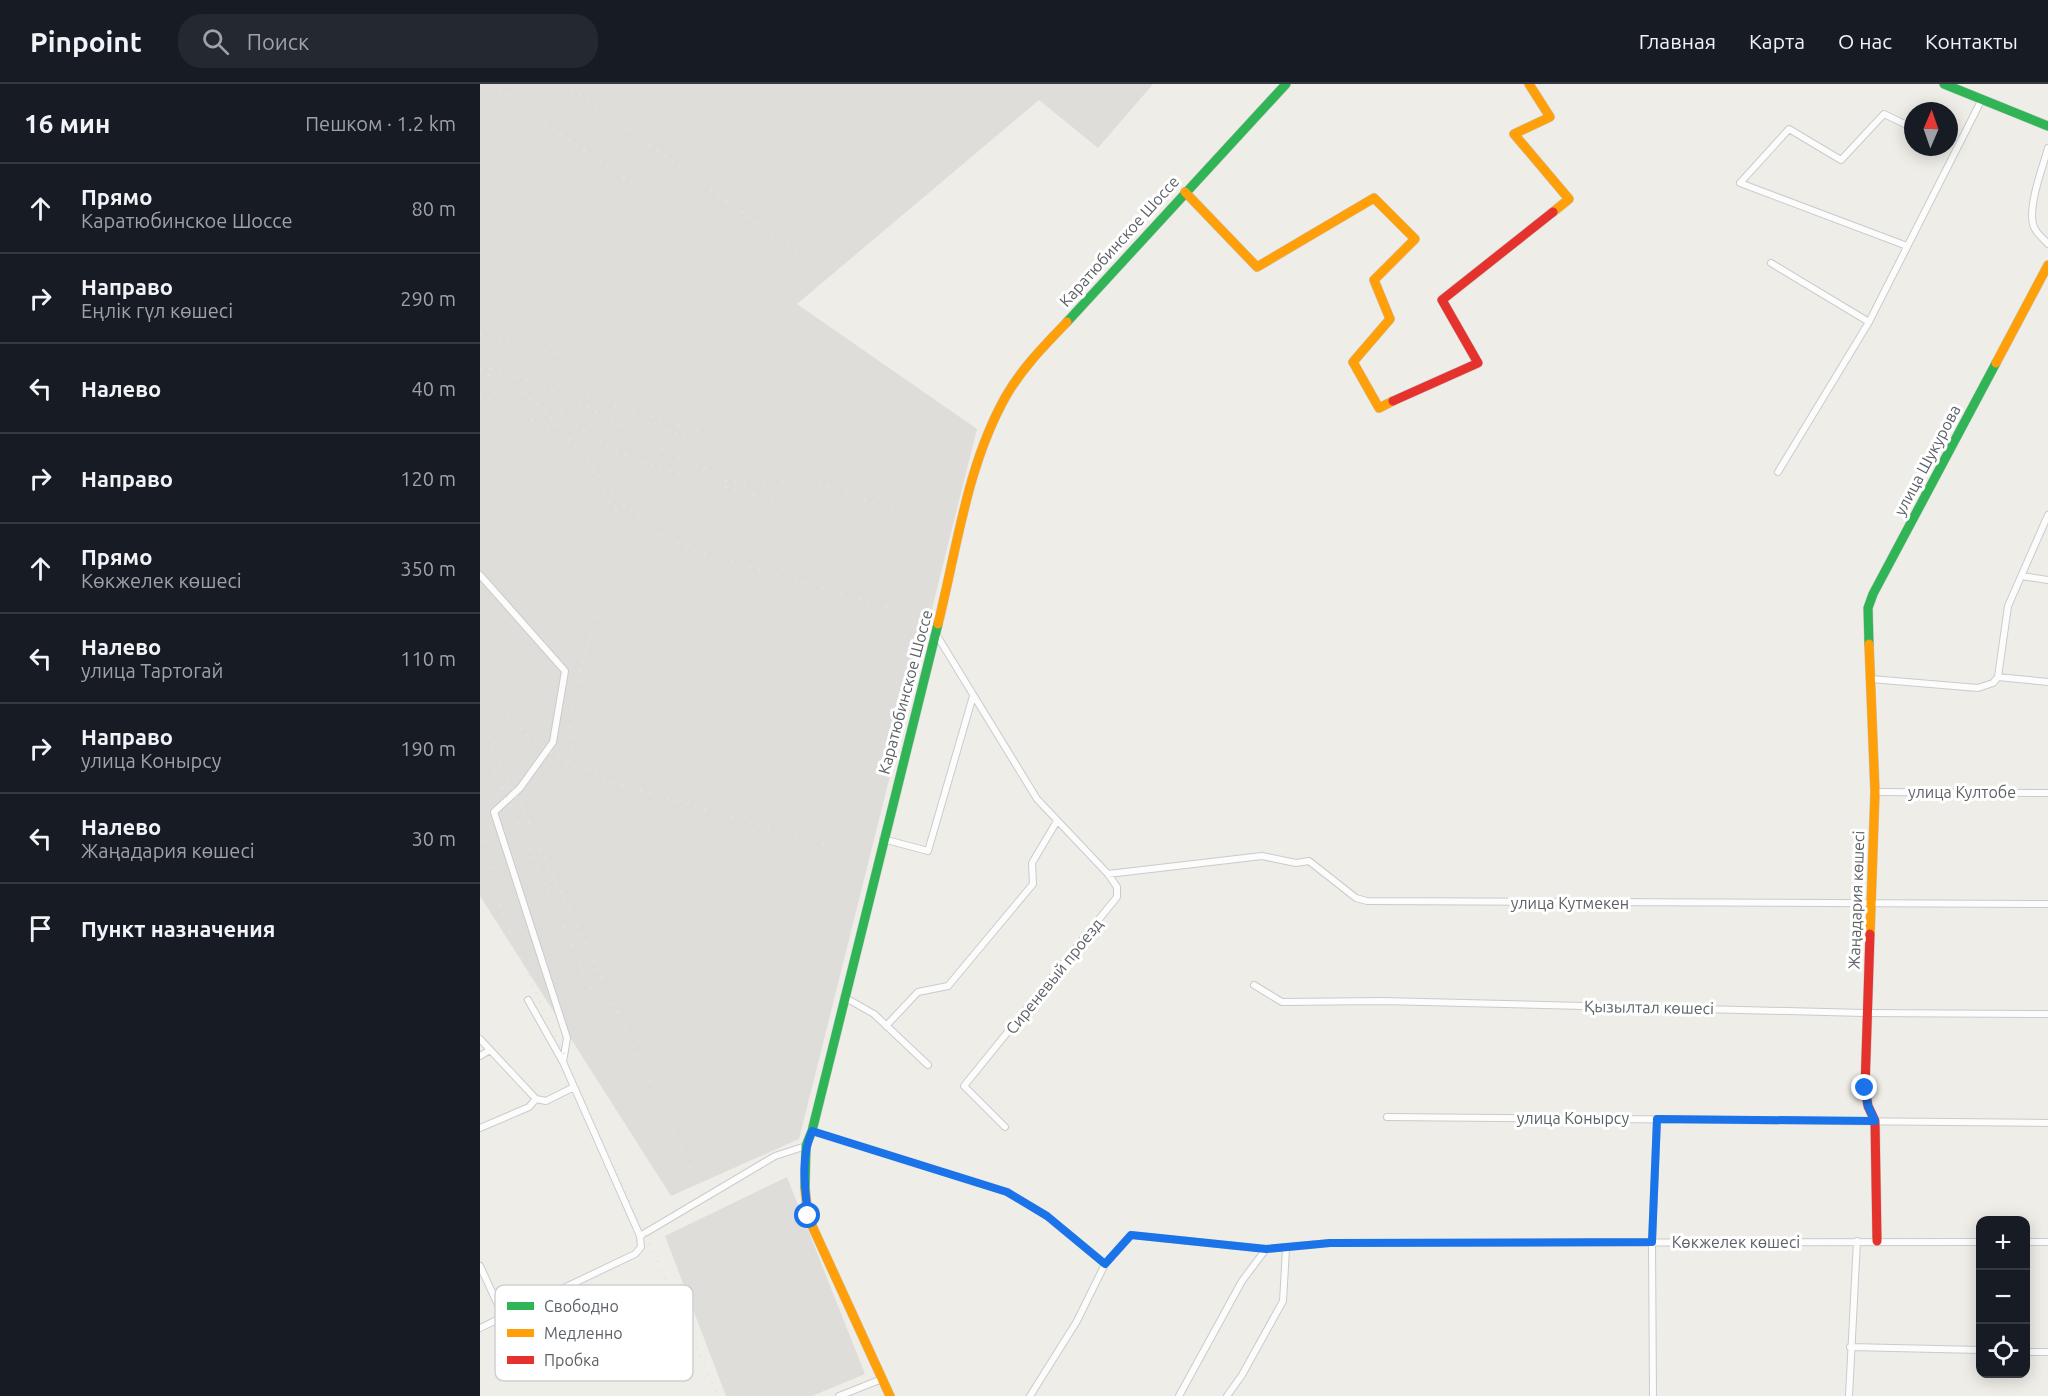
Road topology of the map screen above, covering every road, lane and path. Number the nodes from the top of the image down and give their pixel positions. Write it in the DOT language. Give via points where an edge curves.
graph roads {
  1 [pos="1286,84"];
  2 [pos="1529,84"];
  3 [pos="1944,84"];
  4 [pos="1982,99"];
  5 [pos="1904,124"];
  6 [pos="2048,126"];
  7 [pos="1958,147"];
  8 [pos="2048,148"];
  9 [pos="1953,156"];
  10 [pos="1185,192"];
  11 [pos="2048,244"];
  12 [pos="1907,246"];
  13 [pos="1771,263"];
  14 [pos="2048,265"];
  15 [pos="1869,322"];
  16 [pos="1778,472"];
  17 [pos="2048,515"];
  18 [pos="480,574"];
  19 [pos="2022,576"];
  20 [pos="2048,580"];
  21 [pos="936,634"];
  22 [pos="1998,676"];
  23 [pos="1871,679"];
  24 [pos="2048,682"];
  25 [pos="973,696"];
  26 [pos="1875,792"];
  27 [pos="2048,793"];
  28 [pos="1057,821"];
  29 [pos="883,839"];
  30 [pos="1108,874"];
  31 [pos="2048,904"];
  32 [pos="1869,905"];
  33 [pos="1254,985"];
  34 [pos="844,997"];
  35 [pos="528,1000"];
  36 [pos="1868,1013"];
  37 [pos="2048,1014"];
  38 [pos="886,1026"];
  39 [pos="480,1039"];
  40 [pos="490,1050"];
  41 [pos="480,1056"];
  42 [pos="563,1062"];
  43 [pos="927,1065"];
  44 [pos="574,1087"];
  45 [pos="536,1099"];
  46 [pos="1387,1117"];
  47 [pos="1657,1119"];
  48 [pos="1875,1121"];
  49 [pos="2048,1123"];
  50 [pos="1005,1127"];
  51 [pos="480,1128"];
  52 [pos="812,1131"];
  53 [pos="806,1146"];
  54 [pos="640,1236"];
  55 [pos="1857,1241"];
  56 [pos="1877,1241"];
  57 [pos="1652,1242"];
  58 [pos="1976,1242"];
  59 [pos="2030,1242"];
  60 [pos="2048,1242"];
  61 [pos="1266,1249"];
  62 [pos="1286,1249"];
  63 [pos="1105,1264"];
  64 [pos="480,1266"];
  65 [pos="571,1285"];
  66 [pos="495,1298"];
  67 [pos="495,1322"];
  68 [pos="480,1328"];
  69 [pos="1850,1347"];
  70 [pos="1976,1350"];
  71 [pos="2030,1352"];
  72 [pos="2048,1352"];
  73 [pos="882,1379"];
  74 [pos="839,1396"];
  75 [pos="890,1396"];
  76 [pos="1030,1396"];
  77 [pos="1179,1396"];
  78 [pos="1227,1396"];
  79 [pos="1653,1396"];
  80 [pos="1849,1396"];
  1 -- 10 [label="street, Каратюбинское Шоссе"];
  2 -- 10 [label="street" via="1550,117 1514,134 1569,199 1442,300 1478,363 1379,408 1353,362 1390,319 1374,280 1415,238 1374,198 1257,267"];
  3 -- 4 [label="street"];
  4 -- 6 [label="street"];
  4 -- 7 [label="street"];
  5 -- 12 [label="street" via="1884,114 1841,160 1789,129 1740,183"];
  8 -- 11 [label="street" via="2035,194 2033,219 2036,231"];
  9 -- 12 [label="street"];
  10 -- 21 [label="street, Каратюбинское Шоссе" via="1008,389 973,478"];
  12 -- 15 [label="street"];
  13 -- 15 [label="street"];
  14 -- 23 [label="street, улица Шукурова" via="1870,600 1867,615"];
  15 -- 16 [label="street"];
  17 -- 19 [label="street"];
  18 -- 42 [label="street" via="565,671 553,742 520,788 494,812 567,1038"];
  19 -- 20 [label="street"];
  19 -- 22 [label="street" via="2008,606"];
  21 -- 25 [label="street"];
  21 -- 29 [label="street, Каратюбинское Шоссе"];
  22 -- 23 [label="street" via="1993,683 1978,688"];
  22 -- 24 [label="street"];
  23 -- 26 [label="street, Жаңадария көшесі"];
  25 -- 28 [label="street" via="1037,799"];
  25 -- 29 [label="street" via="928,851"];
  26 -- 27 [label="street, улица Култобе"];
  26 -- 32 [label="street, Жаңадария көшесі"];
  28 -- 30 [label="street"];
  28 -- 38 [label="street" via="1032,863 1033,884 948,986 918,992"];
  29 -- 34 [label="street, Каратюбинское Шоссе"];
  30 -- 32 [label="street, улица Кутмекен" via="1262,856 1296,863 1309,861 1356,898 1367,901"];
  30 -- 50 [label="street, Сиреневый проезд" via="1117,887 1117,897 964,1086"];
  31 -- 32 [label="street, улица Кутмекен"];
  32 -- 36 [label="street, Жаңадария көшесі"];
  33 -- 36 [label="street, Қызылтал көшесі" via="1282,1002 1382,1000"];
  34 -- 38 [label="street" via="874,1014"];
  34 -- 52 [label="street, Каратюбинское Шоссе"];
  35 -- 42 [label="street"];
  36 -- 37 [label="street, Қызылтал көшесі"];
  36 -- 48 [label="street, Жаңадария көшесі" via="1865,1088"];
  38 -- 43 [label="street"];
  39 -- 40 [label="street"];
  40 -- 41 [label="street"];
  40 -- 45 [label="street"];
  42 -- 44 [label="street"];
  44 -- 45 [label="street" via="546,1101"];
  44 -- 54 [label="street"];
  45 -- 51 [label="street" via="529,1107"];
  46 -- 47 [label="street, улица Конырсу"];
  47 -- 48 [label="street, улица Конырсу"];
  47 -- 57 [label="street"];
  48 -- 49 [label="street, улица Конырсу"];
  48 -- 56 [label="street, Жаңадария көшесі"];
  52 -- 53 [label="street, Каратюбинское Шоссе"];
  52 -- 63 [label="street" via="1007,1192 1047,1216"];
  53 -- 54 [label="street" via="775,1156"];
  53 -- 73 [label="street, Каратюбинское Шоссе" via="808,1216"];
  54 -- 65 [label="street" via="641,1247 634,1254"];
  55 -- 56 [label="street, Көкжелек көшесі"];
  55 -- 57 [label="street, Көкжелек көшесі"];
  55 -- 69 [label="street"];
  56 -- 58 [label="street, Көкжелек көшесі"];
  57 -- 62 [label="street, Көкжелек көшесі" via="1330,1243"];
  57 -- 79 [label="street"];
  59 -- 60 [label="street"];
  61 -- 62 [label="street, Көкжелек көшесі"];
  61 -- 63 [label="street, Көкжелек көшесі" via="1131,1235"];
  61 -- 77 [label="street" via="1242,1281"];
  62 -- 78 [label="street" via="1283,1301"];
  63 -- 76 [label="street" via="1077,1321"];
  64 -- 66 [label="street"];
  67 -- 68 [label="street"];
  69 -- 70 [label="street"];
  69 -- 80 [label="street"];
  71 -- 72 [label="street"];
  73 -- 74 [label="street"];
  73 -- 75 [label="street, Каратюбинское Шоссе"];
}
